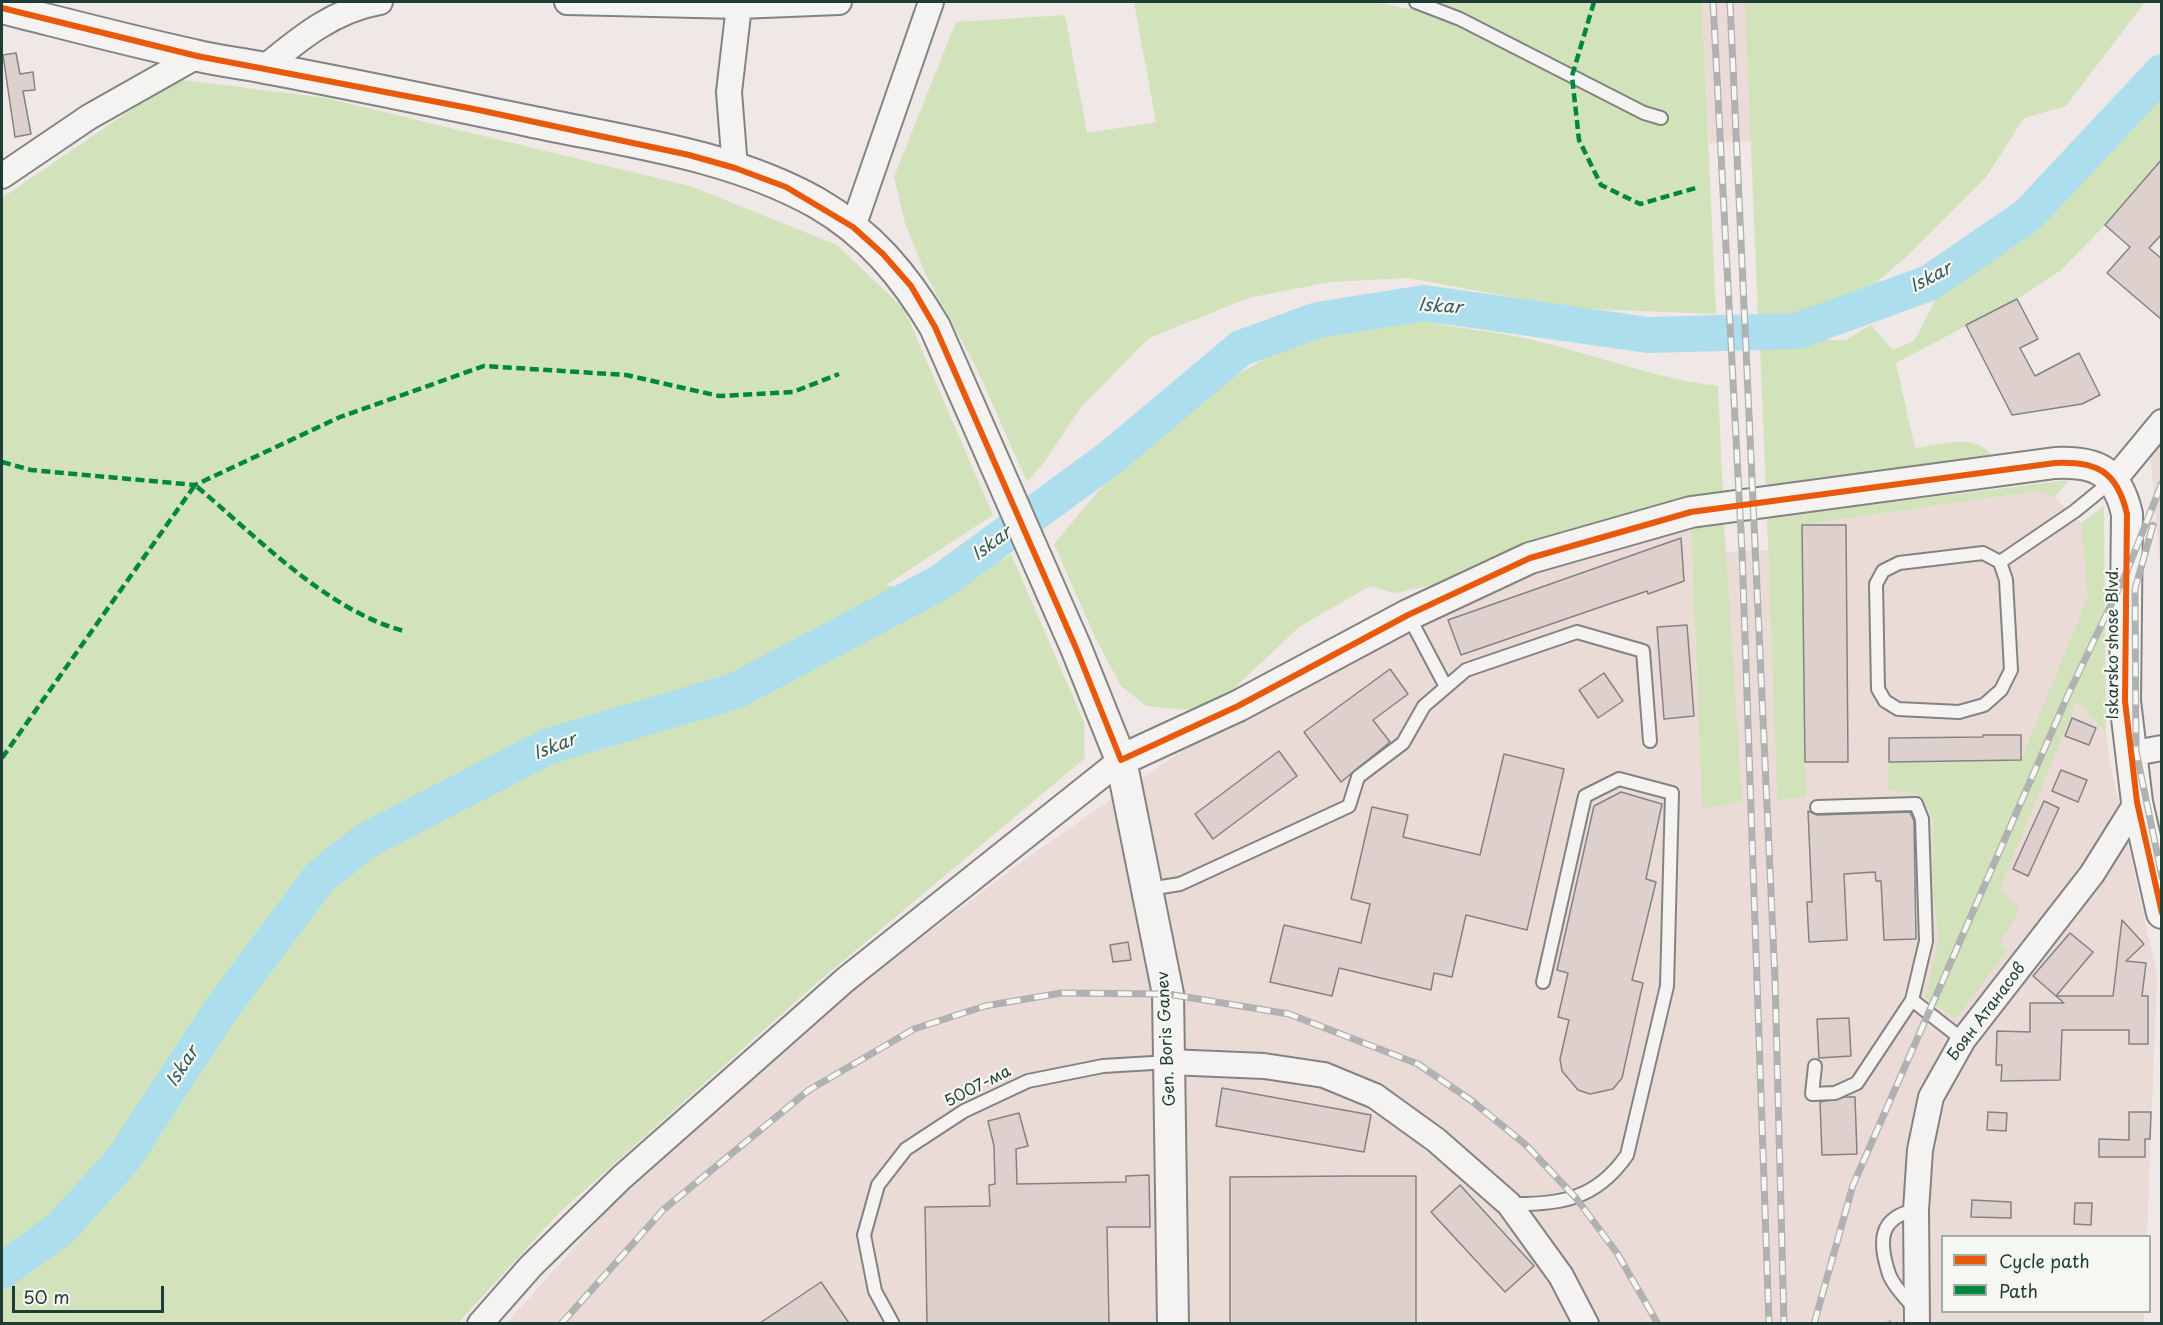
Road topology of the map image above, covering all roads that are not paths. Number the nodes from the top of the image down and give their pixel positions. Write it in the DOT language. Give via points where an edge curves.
graph roads {
  1 [pos="381,2"];
  2 [pos="567,2"];
  3 [pos="839,2"];
  4 [pos="932,2"];
  5 [pos="1416,2"];
  6 [pos="739,6"];
  7 [pos="2,8"];
  8 [pos="197,56"];
  9 [pos="264,68"];
  10 [pos="1661,118"];
  11 [pos="735,168"];
  12 [pos="2,177"];
  13 [pos="853,227"];
  14 [pos="2162,422"];
  15 [pos="2114,480"];
  16 [pos="2000,562"];
  17 [pos="1408,615"];
  18 [pos="1446,687"];
  19 [pos="1650,741"];
  20 [pos="2162,748"];
  21 [pos="2129,754"];
  22 [pos="1121,760"];
  23 [pos="2137,802"];
  24 [pos="1817,807"];
  25 [pos="1149,889"];
  26 [pos="2162,913"];
  27 [pos="1543,982"];
  28 [pos="1912,1000"];
  29 [pos="1963,1040"];
  30 [pos="1169,1062"];
  31 [pos="1815,1066"];
  32 [pos="1509,1204"];
  33 [pos="1916,1210"];
  34 [pos="1917,1318"];
  35 [pos="480,1323"];
  36 [pos="893,1323"];
  37 [pos="1173,1323"];
  38 [pos="1586,1323"];
  1 -- 9 [label="street" via="335,15"];
  2 -- 6 [label="street"];
  3 -- 6 [label="street"];
  4 -- 13 [label="street"];
  5 -- 10 [label="lane" via="1460,19 1644,113"];
  6 -- 11 [label="street" via="729,92"];
  7 -- 8 [label="street, Gen. Boris Ganev"];
  8 -- 9 [label="street, Gen. Boris Ganev"];
  8 -- 12 [label="street" via="89,117"];
  9 -- 11 [label="street, Gen. Boris Ganev"];
  11 -- 13 [label="street, Gen. Boris Ganev" via="786,187"];
  13 -- 22 [label="street, Gen. Boris Ganev" via="911,286 935,327"];
  14 -- 15 [label="street"];
  15 -- 16 [label="lane"];
  15 -- 17 [label="street" via="2099,468 2079,462 2055,463 1691,512 1530,558"];
  15 -- 21 [label="street, Iskarsko shose Blvd." via="2127,514 2125,701"];
  16 -- 16 [label="lane" via="1983,553 1899,563 1883,571 1876,584 1876,596 1878,689 1885,701 1898,709 1959,712 1984,705 2001,690 2011,670 2006,580"];
  17 -- 18 [label="lane"];
  17 -- 22 [label="street" via="1238,706"];
  18 -- 19 [label="lane" via="1466,670 1577,632 1644,651"];
  18 -- 25 [label="lane" via="1424,706 1403,743 1358,777 1349,806 1180,884"];
  20 -- 21 [label="street"];
  21 -- 23 [label="street, Iskarsko shose Blvd."];
  22 -- 25 [label="street, Gen. Boris Ganev"];
  22 -- 35 [label="street" via="844,980 621,1178 531,1266"];
  23 -- 26 [label="street, Iskarsko shose Blvd."];
  23 -- 29 [label="street, Боян Атанасов" via="2092,874"];
  24 -- 28 [label="lane" via="1916,804 1922,819 1926,941"];
  25 -- 30 [label="street, Gen. Boris Ganev" via="1168,994"];
  27 -- 32 [label="lane" via="1585,796 1619,779 1672,793 1666,986 1627,1155 1616,1171 1576,1198 1549,1205"];
  28 -- 29 [label="lane"];
  28 -- 31 [label="lane" via="1857,1083 1835,1093 1812,1094"];
  29 -- 33 [label="street, Боян Атанасов" via="1931,1097 1920,1150"];
  30 -- 32 [label="street" via="1264,1066 1314,1073 1375,1096 1436,1140"];
  30 -- 36 [label="lane, 5007-ма" via="1103,1066 1028,1081 964,1111 906,1149 878,1185 864,1235 875,1291"];
  30 -- 37 [label="street, Gen. Boris Ganev"];
  32 -- 38 [label="street" via="1562,1276"];
  33 -- 34 [label="street, Боян Атанасов"];
  33 -- 34 [label="lane" via="1892,1217 1882,1237 1889,1275"];
}
